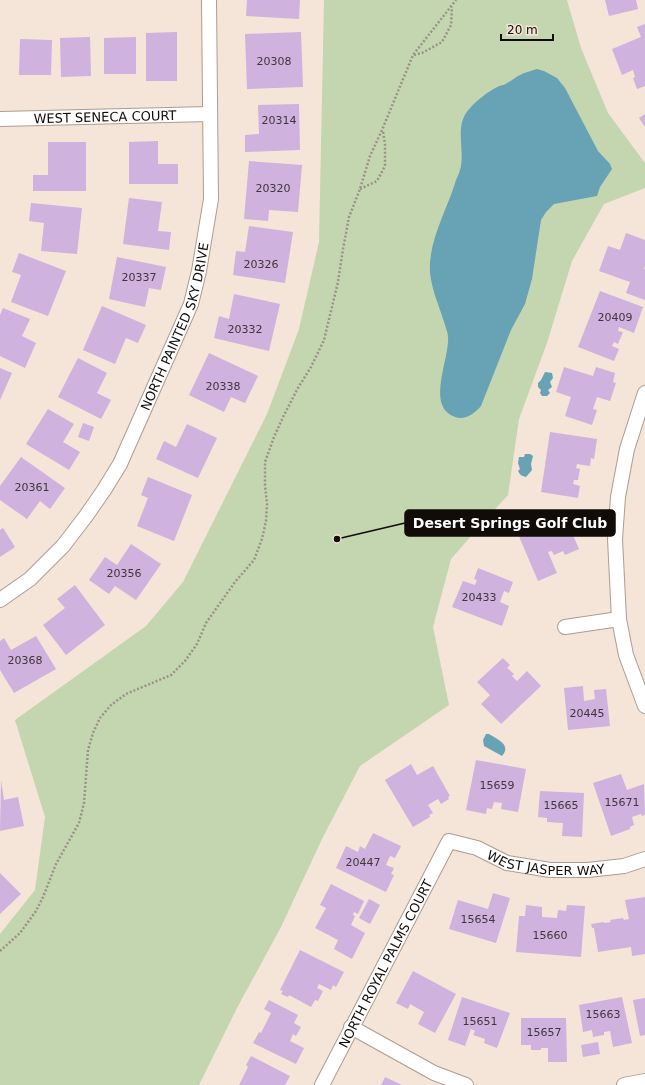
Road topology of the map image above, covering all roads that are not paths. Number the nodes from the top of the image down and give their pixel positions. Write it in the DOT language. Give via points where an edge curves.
graph roads {
  1 [pos="209,0"];
  2 [pos="210,114"];
  3 [pos="0,118"];
  4 [pos="645,393"];
  5 [pos="0,600"];
  6 [pos="619,619"];
  7 [pos="564,627"];
  8 [pos="645,706"];
  9 [pos="449,841"];
  10 [pos="645,859"];
  11 [pos="351,1027"];
  12 [pos="645,1081"];
  13 [pos="322,1085"];
  14 [pos="466,1085"];
  15 [pos="624,1085"];
  1 -- 2 [label="street, NORTH PAINTED SKY DRIVE"];
  2 -- 3 [label="street, WEST SENECA COURT"];
  2 -- 5 [label="street, NORTH PAINTED SKY DRIVE" via="211,199 191,304 120,464 104,490 63,546 30,579"];
  4 -- 6 [label="street" via="627,449 618,497 615,539"];
  6 -- 7 [label="street"];
  6 -- 8 [label="street" via="626,655"];
  9 -- 10 [label="street, WEST JASPER WAY" via="477,848 507,863 550,870 588,870 624,866"];
  9 -- 11 [label="street, NORTH ROYAL PALMS COURT"];
  11 -- 13 [label="street, NORTH ROYAL PALMS COURT"];
  11 -- 14 [label="street" via="434,1073"];
  12 -- 15 [label="street"];
}
